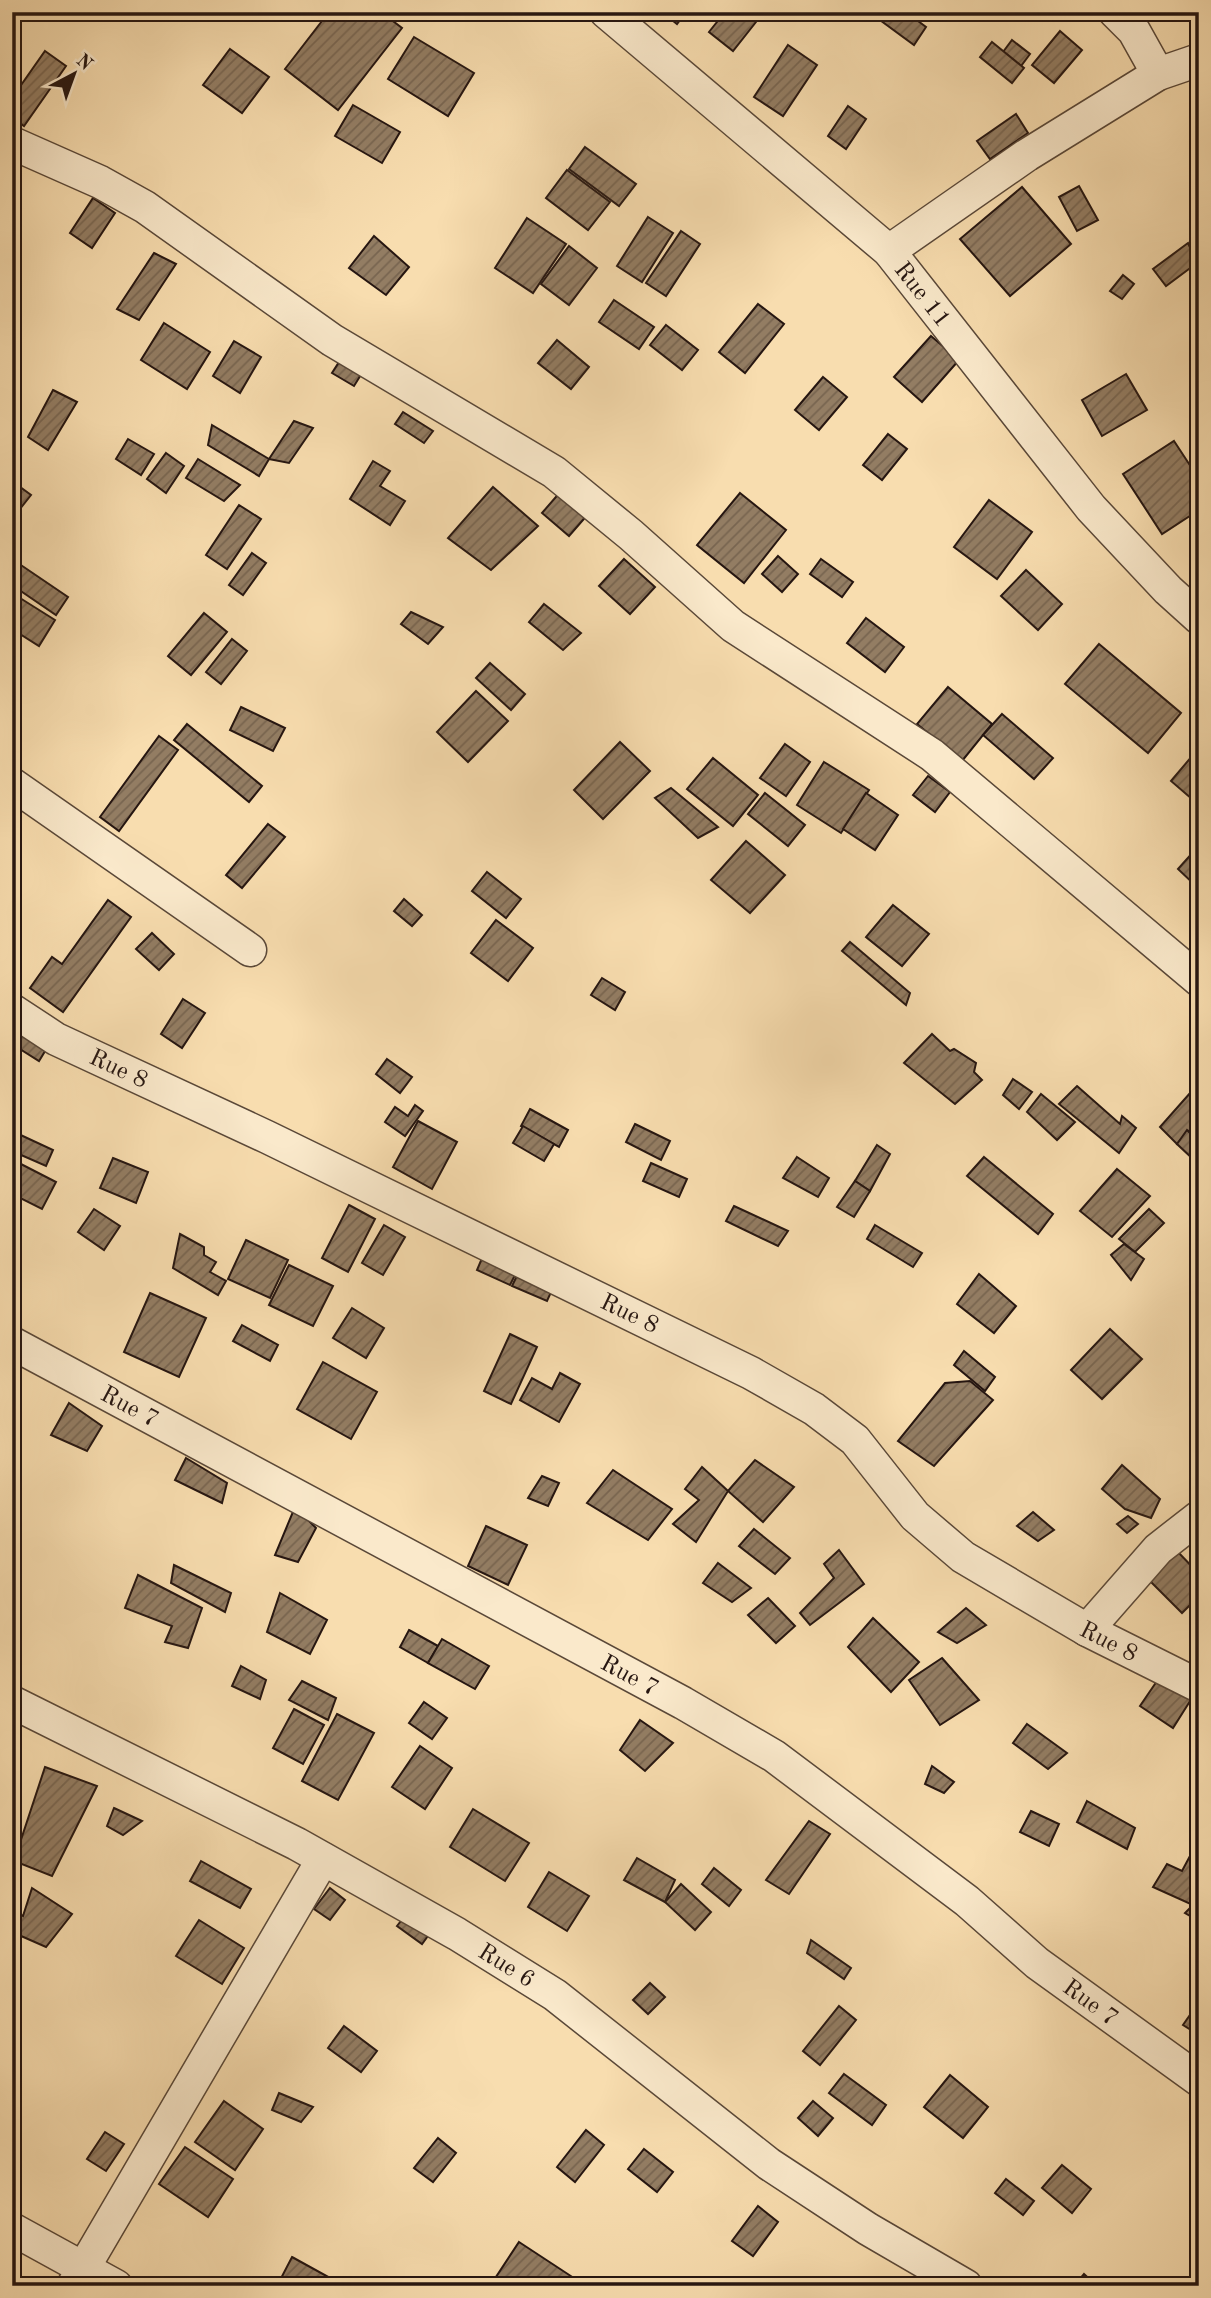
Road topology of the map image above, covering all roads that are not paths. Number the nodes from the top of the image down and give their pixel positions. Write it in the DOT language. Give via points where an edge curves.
graph roads {
  1 [pos="606,12"];
  2 [pos="1115,12"];
  3 [pos="1199,60"];
  4 [pos="1158,74"];
  5 [pos="12,143"];
  6 [pos="889,251"];
  7 [pos="1199,618"];
  8 [pos="12,785"];
  9 [pos="250,950"];
  10 [pos="1199,980"];
  11 [pos="12,1010"];
  12 [pos="12,1343"];
  13 [pos="1199,1517"];
  14 [pos="1087,1630"];
  15 [pos="1199,1686"];
  16 [pos="12,1702"];
  17 [pos="323,1859"];
  18 [pos="1199,2080"];
  19 [pos="12,2229"];
  20 [pos="78,2277"];
  21 [pos="116,2286"];
  22 [pos="966,2286"];
  1 -- 6 [label="street, Rue 11"];
  2 -- 4 [label="street" via="1134,31"];
  3 -- 4 [label="street"];
  4 -- 6 [label="street" via="1027,155"];
  5 -- 10 [label="street" via="145,207 332,340 554,472 733,626 932,755"];
  6 -- 7 [label="street, Rue 11" via="1091,508"];
  8 -- 9 [label="street"];
  11 -- 14 [label="street, Rue 8" via="56,1039 751,1373 814,1409 855,1440 915,1516 937,1536 963,1557"];
  12 -- 18 [label="street, Rue 7" via="774,1756 967,1901 1037,1963"];
  13 -- 14 [label="street" via="1158,1549"];
  14 -- 15 [label="street, Rue 8"];
  16 -- 17 [label="street, Rue 6"];
  17 -- 20 [label="street"];
  17 -- 22 [label="street, Rue 6" via="555,1995 769,2164"];
  19 -- 20 [label="street"];
  20 -- 21 [label="street"];
}
